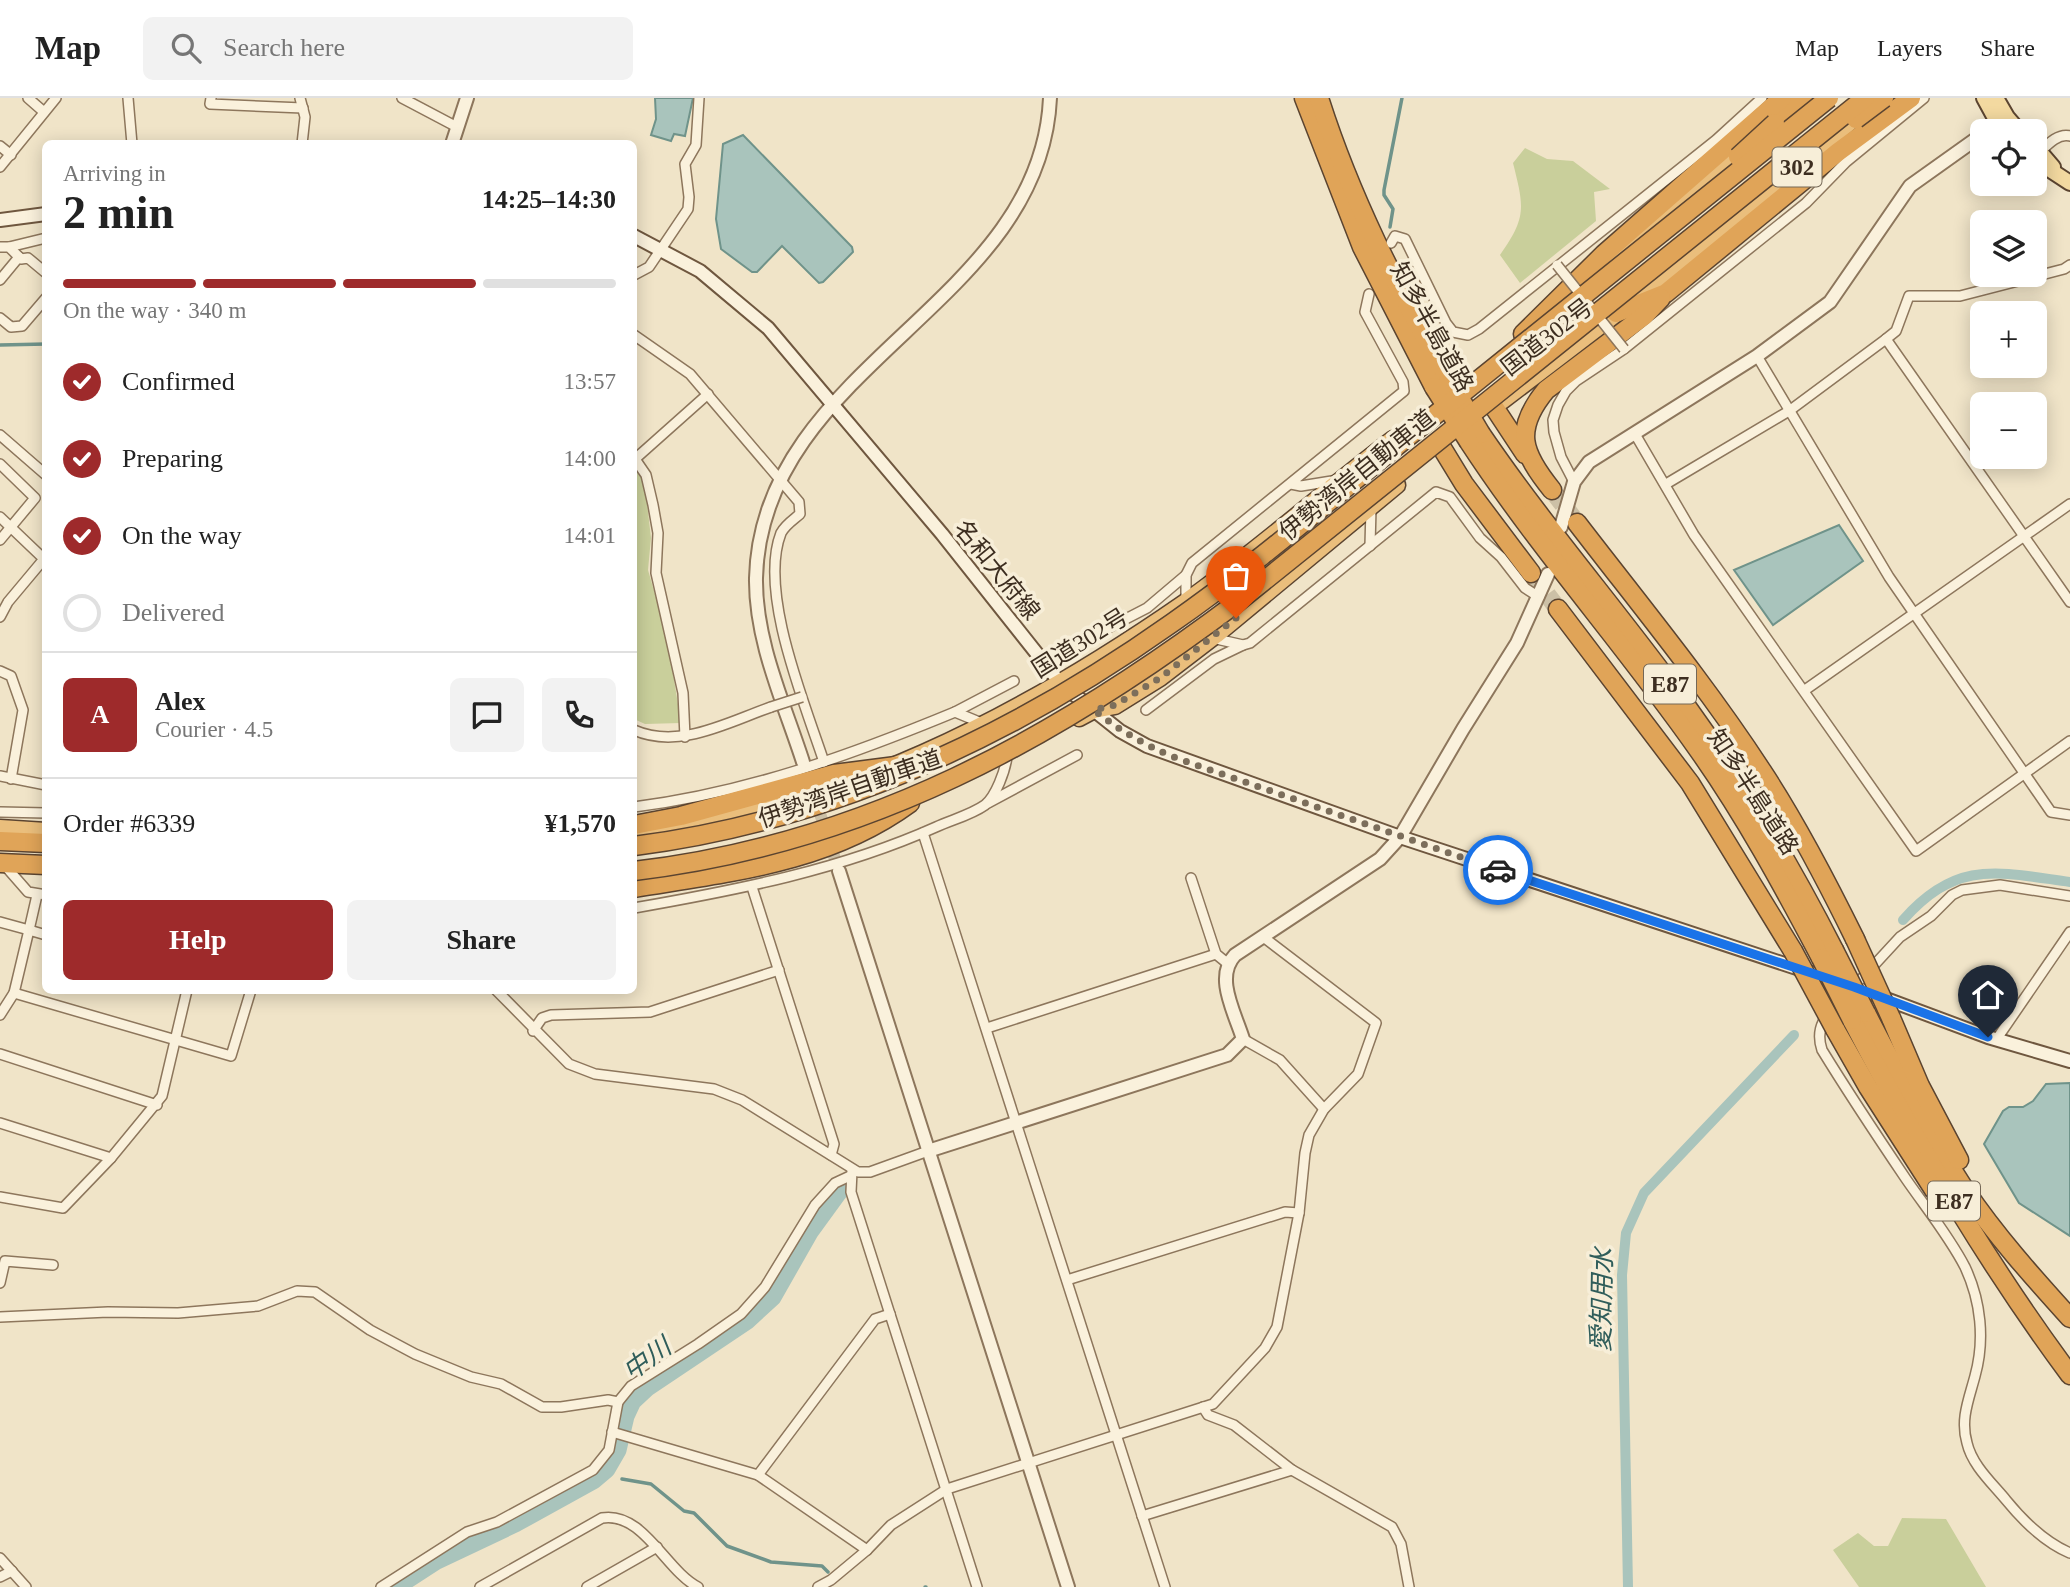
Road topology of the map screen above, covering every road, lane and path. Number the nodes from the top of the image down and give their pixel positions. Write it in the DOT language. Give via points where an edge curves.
graph roads {
  1 [pos="28,98"];
  2 [pos="56,98"];
  3 [pos="128,98"];
  4 [pos="211,98"];
  5 [pos="402,98"];
  6 [pos="467,98"];
  7 [pos="699,98"];
  8 [pos="1049,98"];
  9 [pos="1304,98"];
  10 [pos="1319,98"];
  11 [pos="1762,98"];
  12 [pos="1782,98"];
  13 [pos="1803,98"];
  14 [pos="1810,98"];
  15 [pos="1829,98"];
  16 [pos="1865,98"];
  17 [pos="1882,98"];
  18 [pos="1911,98"];
  19 [pos="1924,98"];
  20 [pos="1984,98"];
  21 [pos="1996,98"];
  22 [pos="302,103"];
  23 [pos="44,112"];
  24 [pos="1992,119"];
  25 [pos="1995,119"];
  26 [pos="457,127"];
  27 [pos="2070,135"];
  28 [pos="132,140"];
  29 [pos="302,140"];
  30 [pos="453,140"];
  31 [pos="1970,144"];
  32 [pos="2047,145"];
  33 [pos="0,146"];
  34 [pos="11,155"];
  35 [pos="2047,162"];
  36 [pos="0,167"];
  37 [pos="2070,183"];
  38 [pos="42,215"];
  39 [pos="0,220"];
  40 [pos="1697,233"];
  41 [pos="637,237"];
  42 [pos="42,239"];
  43 [pos="1391,243"];
  44 [pos="5,247"];
  45 [pos="663,250"];
  46 [pos="19,257"];
  47 [pos="1557,265"];
  48 [pos="2070,265"];
  49 [pos="42,270"];
  50 [pos="637,273"];
  51 [pos="0,280"];
  52 [pos="1601,282"];
  53 [pos="1666,293"];
  54 [pos="1369,294"];
  55 [pos="42,303"];
  56 [pos="1616,313"];
  57 [pos="0,318"];
  58 [pos="1522,334"];
  59 [pos="637,337"];
  60 [pos="1886,338"];
  61 [pos="1624,349"];
  62 [pos="1757,356"];
  63 [pos="1473,375"];
  64 [pos="1441,382"];
  65 [pos="708,394"];
  66 [pos="831,404"];
  67 [pos="1494,407"];
  68 [pos="1789,411"];
  69 [pos="1423,416"];
  70 [pos="1635,434"];
  71 [pos="0,435"];
  72 [pos="1442,448"];
  73 [pos="637,457"];
  74 [pos="637,462"];
  75 [pos="0,464"];
  76 [pos="1532,466"];
  77 [pos="42,472"];
  78 [pos="781,479"];
  79 [pos="1338,480"];
  80 [pos="1574,482"];
  81 [pos="1291,484"];
  82 [pos="1666,484"];
  83 [pos="1552,490"];
  84 [pos="2070,503"];
  85 [pos="1371,506"];
  86 [pos="0,517"];
  87 [pos="1569,525"];
  88 [pos="11,527"];
  89 [pos="2023,536"];
  90 [pos="0,540"];
  91 [pos="1370,546"];
  92 [pos="42,557"];
  93 [pos="42,561"];
  94 [pos="1539,573"];
  95 [pos="1186,575"];
  96 [pos="1539,597"];
  97 [pos="1186,601"];
  98 [pos="2070,602"];
  99 [pos="1558,609"];
  100 [pos="1915,613"];
  101 [pos="0,617"];
  102 [pos="1212,638"];
  103 [pos="1085,640"];
  104 [pos="1243,645"];
  105 [pos="0,671"];
  106 [pos="1014,681"];
  107 [pos="1061,684"];
  108 [pos="1805,690"];
  109 [pos="803,697"];
  110 [pos="1094,710"];
  111 [pos="1146,710"];
  112 [pos="955,712"];
  113 [pos="986,724"];
  114 [pos="637,731"];
  115 [pos="685,737"];
  116 [pos="2070,741"];
  117 [pos="1077,755"];
  118 [pos="1007,757"];
  119 [pos="803,762"];
  120 [pos="824,762"];
  121 [pos="896,766"];
  122 [pos="2025,773"];
  123 [pos="0,776"];
  124 [pos="11,779"];
  125 [pos="42,784"];
  126 [pos="910,803"];
  127 [pos="987,804"];
  128 [pos="637,806"];
  129 [pos="0,812"];
  130 [pos="42,813"];
  131 [pos="2070,815"];
  132 [pos="637,824"];
  133 [pos="0,828"];
  134 [pos="42,831"];
  135 [pos="923,833"];
  136 [pos="637,834"];
  137 [pos="1400,837"];
  138 [pos="0,841"];
  139 [pos="42,843"];
  140 [pos="637,846"];
  141 [pos="2,866"];
  142 [pos="42,867"];
  143 [pos="637,871"];
  144 [pos="839,871"];
  145 [pos="637,872"];
  146 [pos="1191,878"];
  147 [pos="752,887"];
  148 [pos="637,888"];
  149 [pos="41,895"];
  150 [pos="2070,896"];
  151 [pos="637,907"];
  152 [pos="0,922"];
  153 [pos="29,930"];
  154 [pos="2070,932"];
  155 [pos="42,934"];
  156 [pos="1262,936"];
  157 [pos="1216,954"];
  158 [pos="1227,963"];
  159 [pos="779,970"];
  160 [pos="1854,987"];
  161 [pos="14,993"];
  162 [pos="186,994"];
  163 [pos="250,994"];
  164 [pos="500,994"];
  165 [pos="0,1015"];
  166 [pos="1851,1020"];
  167 [pos="987,1028"];
  168 [pos="533,1031"];
  169 [pos="1243,1039"];
  170 [pos="174,1040"];
  171 [pos="1996,1040"];
  172 [pos="0,1054"];
  173 [pos="2070,1061"];
  174 [pos="156,1105"];
  175 [pos="1324,1110"];
  176 [pos="0,1123"];
  177 [pos="1017,1124"];
  178 [pos="928,1152"];
  179 [pos="831,1155"];
  180 [pos="111,1158"];
  181 [pos="851,1173"];
  182 [pos="0,1197"];
  183 [pos="1299,1213"];
  184 [pos="2006,1244"];
  185 [pos="53,1265"];
  186 [pos="1068,1280"];
  187 [pos="0,1283"];
  188 [pos="890,1314"];
  189 [pos="0,1317"];
  190 [pos="2070,1318"];
  191 [pos="2070,1375"];
  192 [pos="618,1402"];
  193 [pos="1203,1407"];
  194 [pos="612,1432"];
  195 [pos="1116,1434"];
  196 [pos="1029,1463"];
  197 [pos="1292,1470"];
  198 [pos="758,1475"];
  199 [pos="947,1489"];
  200 [pos="1142,1517"];
  201 [pos="657,1547"];
  202 [pos="867,1550"];
  203 [pos="2070,1553"];
  204 [pos="0,1558"];
  205 [pos="12,1570"];
  206 [pos="0,1577"];
  207 [pos="26,1587"];
  208 [pos="381,1587"];
  209 [pos="480,1587"];
  210 [pos="587,1587"];
  211 [pos="695,1587"];
  212 [pos="818,1587"];
  213 [pos="977,1587"];
  214 [pos="1068,1587"];
  215 [pos="1165,1587"];
  216 [pos="1409,1587"];
  1 -- 23 [label="street"];
  2 -- 23 [label="street"];
  3 -- 28 [label="street"];
  4 -- 22 [label="street" via="210,104"];
  5 -- 26 [label="street"];
  6 -- 26 [label="street"];
  7 -- 45 [label="street" via="696,145 685,164 689,204"];
  8 -- 66 [label="street" via="1037,161 1000,233"];
  9 -- 64 [label="highway, 知多半島道路 / E87" via="1362,247"];
  10 -- 64 [label="highway, 知多半島道路 / E87" via="1375,239"];
  11 -- 47 [label="street" via="1716,140"];
  12 -- 58 [label="highway" via="1577,279"];
  13 -- 52 [label="highway, bridge"];
  14 -- 58 [label="highway, 国道302号 / 302"];
  15 -- 52 [label="highway, 伊勢湾岸自動車道, bridge"];
  16 -- 40 [label="highway, 伊勢湾岸自動車道, bridge"];
  17 -- 40 [label="highway, bridge"];
  17 -- 56 [label="highway, 国道302号 / 302" via="1715,238"];
  18 -- 53 [label="highway"];
  19 -- 61 [label="street" via="1846,162 1806,204"];
  20 -- 24 [label="main road"];
  21 -- 25 [label="main road"];
  22 -- 29 [label="street"];
  23 -- 34 [label="street"];
  26 -- 30 [label="street"];
  27 -- 32 [label="street"];
  31 -- 62 [label="street" via="1910,186 1830,302"];
  33 -- 34 [label="street"];
  34 -- 36 [label="street"];
  35 -- 37 [label="main road"];
  38 -- 39 [label="street"];
  40 -- 143 [label="highway, 伊勢湾岸自動車道, bridge" via="1239,601 1071,717 968,773 894,804 779,842"];
  41 -- 45 [label="street, 名和大府線"];
  42 -- 44 [label="street"];
  43 -- 47 [label="street" via="1395,236 1405,239 1446,323 1453,331 1468,335"];
  44 -- 46 [label="street"];
  45 -- 50 [label="street"];
  45 -- 66 [label="street, 名和大府線" via="700,271 745,306 787,348"];
  46 -- 49 [label="street"];
  46 -- 51 [label="street"];
  47 -- 61 [label="street, bridge"];
  48 -- 60 [label="street" via="1960,296 1909,296 1896,331"];
  52 -- 140 [label="highway, 伊勢湾岸自動車道, bridge" via="1214,592 1060,696 944,758 841,798 772,820"];
  53 -- 56 [label="highway"];
  53 -- 76 [label="highway" via="1644,316 1546,390 1534,405 1524,427"];
  54 -- 81 [label="street" via="1366,312 1404,391"];
  55 -- 57 [label="street" via="22,326 11,327"];
  56 -- 67 [label="highway, 国道302号 / 302"];
  58 -- 63 [label="highway, 国道302号 / 302"];
  59 -- 65 [label="street" via="690,374"];
  60 -- 68 [label="street"];
  60 -- 89 [label="street"];
  61 -- 80 [label="street" via="1576,381 1558,405 1554,432"];
  62 -- 68 [label="street"];
  62 -- 70 [label="street"];
  63 -- 67 [label="highway"];
  63 -- 69 [label="highway, 国道302号 / 302"];
  64 -- 166 [label="highway, 知多半島道路 / E87, bridge" via="1530,530 1698,748 1828,954"];
  65 -- 73 [label="street"];
  65 -- 78 [label="street"];
  66 -- 78 [label="street"];
  66 -- 107 [label="street, 名和大府線"];
  67 -- 72 [label="highway, 国道302号 / 302"];
  67 -- 76 [label="highway"];
  68 -- 82 [label="street"];
  68 -- 100 [label="street" via="1888,577"];
  69 -- 72 [label="highway"];
  69 -- 79 [label="highway, 国道302号 / 302"];
  70 -- 80 [label="street" via="1589,462"];
  70 -- 82 [label="street"];
  71 -- 77 [label="street"];
  72 -- 85 [label="highway, 国道302号 / 302"];
  72 -- 94 [label="highway" via="1464,484"];
  74 -- 115 [label="street" via="646,475 658,533 656,573 683,693"];
  75 -- 88 [label="street" via="35,498"];
  76 -- 83 [label="highway"];
  78 -- 109 [label="street" via="801,507 778,543 776,583 781,625"];
  78 -- 119 [label="street" via="759,546 758,605 765,646"];
  79 -- 81 [label="street"];
  79 -- 97 [label="highway, 国道302号 / 302"];
  80 -- 87 [label="street"];
  81 -- 95 [label="street" via="1192,563"];
  82 -- 108 [label="street" via="1694,535"];
  84 -- 89 [label="street"];
  85 -- 91 [label="street"];
  85 -- 102 [label="highway, 国道302号 / 302"];
  86 -- 88 [label="street"];
  87 -- 184 [label="highway, bridge" via="1681,657 1762,771 1826,879 1920,1086"];
  88 -- 90 [label="street"];
  88 -- 92 [label="street"];
  89 -- 98 [label="street"];
  89 -- 100 [label="street"];
  91 -- 96 [label="street" via="1441,492 1456,503 1525,588"];
  91 -- 104 [label="street"];
  93 -- 101 [label="street"];
  94 -- 96 [label="street"];
  95 -- 97 [label="street"];
  95 -- 103 [label="street" via="1147,608"];
  96 -- 137 [label="street" via="1517,643"];
  97 -- 107 [label="highway, 国道302号 / 302"];
  99 -- 166 [label="highway, bridge" via="1690,783 1793,951"];
  100 -- 108 [label="street"];
  100 -- 122 [label="street"];
  102 -- 104 [label="street"];
  102 -- 110 [label="highway, 国道302号 / 302" via="1160,678 1115,705"];
  104 -- 111 [label="street" via="1214,659"];
  105 -- 124 [label="street" via="11,676 23,710"];
  106 -- 112 [label="street"];
  107 -- 110 [label="street, 名和大府線"];
  107 -- 113 [label="highway, 国道302号 / 302"];
  108 -- 122 [label="street" via="1916,851"];
  109 -- 115 [label="street, bridge"];
  109 -- 120 [label="street"];
  110 -- 118 [label="highway, 国道302号 / 302"];
  110 -- 137 [label="street, 名和大府線" via="1147,746"];
  112 -- 113 [label="street"];
  112 -- 120 [label="street"];
  113 -- 121 [label="highway, 国道302号 / 302"];
  114 -- 115 [label="street"];
  116 -- 122 [label="street"];
  117 -- 127 [label="street"];
  118 -- 126 [label="highway, 国道302号 / 302"];
  118 -- 127 [label="street" via="1005,771"];
  120 -- 128 [label="street" via="717,793"];
  121 -- 132 [label="highway" via="834,774"];
  121 -- 136 [label="highway, 国道302号 / 302" via="757,812"];
  122 -- 131 [label="street" via="2051,812"];
  123 -- 124 [label="street"];
  124 -- 125 [label="street"];
  126 -- 145 [label="highway, 国道302号 / 302" via="765,847"];
  126 -- 148 [label="highway" via="849,840 795,858"];
  127 -- 135 [label="street"];
  129 -- 130 [label="street"];
  133 -- 134 [label="highway"];
  135 -- 147 [label="street"];
  135 -- 167 [label="street"];
  137 -- 156 [label="street" via="1380,859"];
  137 -- 160 [label="street, 名和大府線"];
  138 -- 139 [label="highway"];
  141 -- 142 [label="highway"];
  141 -- 149 [label="street" via="28,892"];
  144 -- 178 [label="street"];
  146 -- 157 [label="street"];
  147 -- 151 [label="street"];
  147 -- 159 [label="street"];
  149 -- 153 [label="street"];
  150 -- 160 [label="street" via="2000,885 1962,890 1900,937"];
  152 -- 153 [label="street"];
  153 -- 155 [label="street"];
  153 -- 161 [label="street"];
  154 -- 171 [label="street"];
  156 -- 158 [label="street"];
  156 -- 175 [label="street" via="1376,1023 1358,1074"];
  157 -- 158 [label="street"];
  157 -- 167 [label="street"];
  158 -- 169 [label="street" via="1224,977"];
  159 -- 168 [label="street" via="650,1012 551,1015 542,1018"];
  159 -- 179 [label="street" via="834,1144"];
  160 -- 171 [label="street, 名和大府線"];
  160 -- 203 [label="street" via="1825,1016 1819,1040 1862,1115 1944,1233 1973,1290 1981,1338 1964,1414 1967,1445 2009,1503 2046,1542"];
  161 -- 165 [label="street"];
  161 -- 170 [label="street"];
  162 -- 170 [label="street"];
  163 -- 170 [label="street" via="231,1056"];
  164 -- 168 [label="street"];
  166 -- 184 [label="highway, 知多半島道路 / E87"];
  166 -- 191 [label="highway" via="1868,1087 1959,1229 1999,1272"];
  167 -- 177 [label="street"];
  168 -- 179 [label="street" via="578,1068 714,1089 742,1100"];
  169 -- 175 [label="street" via="1280,1060"];
  169 -- 177 [label="street" via="1227,1055"];
  170 -- 174 [label="street"];
  171 -- 173 [label="street, 名和大府線"];
  172 -- 174 [label="street"];
  174 -- 180 [label="street"];
  175 -- 183 [label="street" via="1309,1135"];
  176 -- 180 [label="street"];
  177 -- 178 [label="street"];
  177 -- 186 [label="street"];
  178 -- 181 [label="street" via="870,1172"];
  178 -- 196 [label="street"];
  179 -- 181 [label="street"];
  180 -- 182 [label="street" via="63,1208"];
  181 -- 188 [label="street" via="851,1192"];
  181 -- 192 [label="street" via="814,1205 765,1287 741,1314 640,1378"];
  183 -- 186 [label="street" via="1285,1212"];
  183 -- 193 [label="street" via="1283,1304 1270,1340 1213,1404"];
  184 -- 190 [label="highway, 知多半島道路 / E87"];
  185 -- 187 [label="street" via="5,1261"];
  186 -- 195 [label="street"];
  188 -- 198 [label="street" via="876,1319"];
  188 -- 199 [label="street"];
  189 -- 192 [label="street" via="190,1312 258,1306 297,1291 315,1292 415,1354 507,1387 542,1407"];
  192 -- 194 [label="street"];
  193 -- 195 [label="street"];
  193 -- 197 [label="street" via="1208,1416 1234,1425"];
  194 -- 198 [label="street"];
  194 -- 208 [label="street" via="609,1450 593,1470 497,1522 467,1532"];
  195 -- 196 [label="street"];
  195 -- 200 [label="street"];
  196 -- 199 [label="street"];
  196 -- 214 [label="street"];
  197 -- 200 [label="street"];
  197 -- 216 [label="street" via="1392,1527 1401,1544"];
  198 -- 202 [label="street"];
  199 -- 202 [label="street" via="891,1525"];
  199 -- 213 [label="street"];
  200 -- 215 [label="street"];
  201 -- 209 [label="street" via="627,1521 602,1518"];
  201 -- 210 [label="street"];
  201 -- 211 [label="street"];
  202 -- 212 [label="street"];
  204 -- 205 [label="street"];
  205 -- 206 [label="street"];
  205 -- 207 [label="street"];
}
